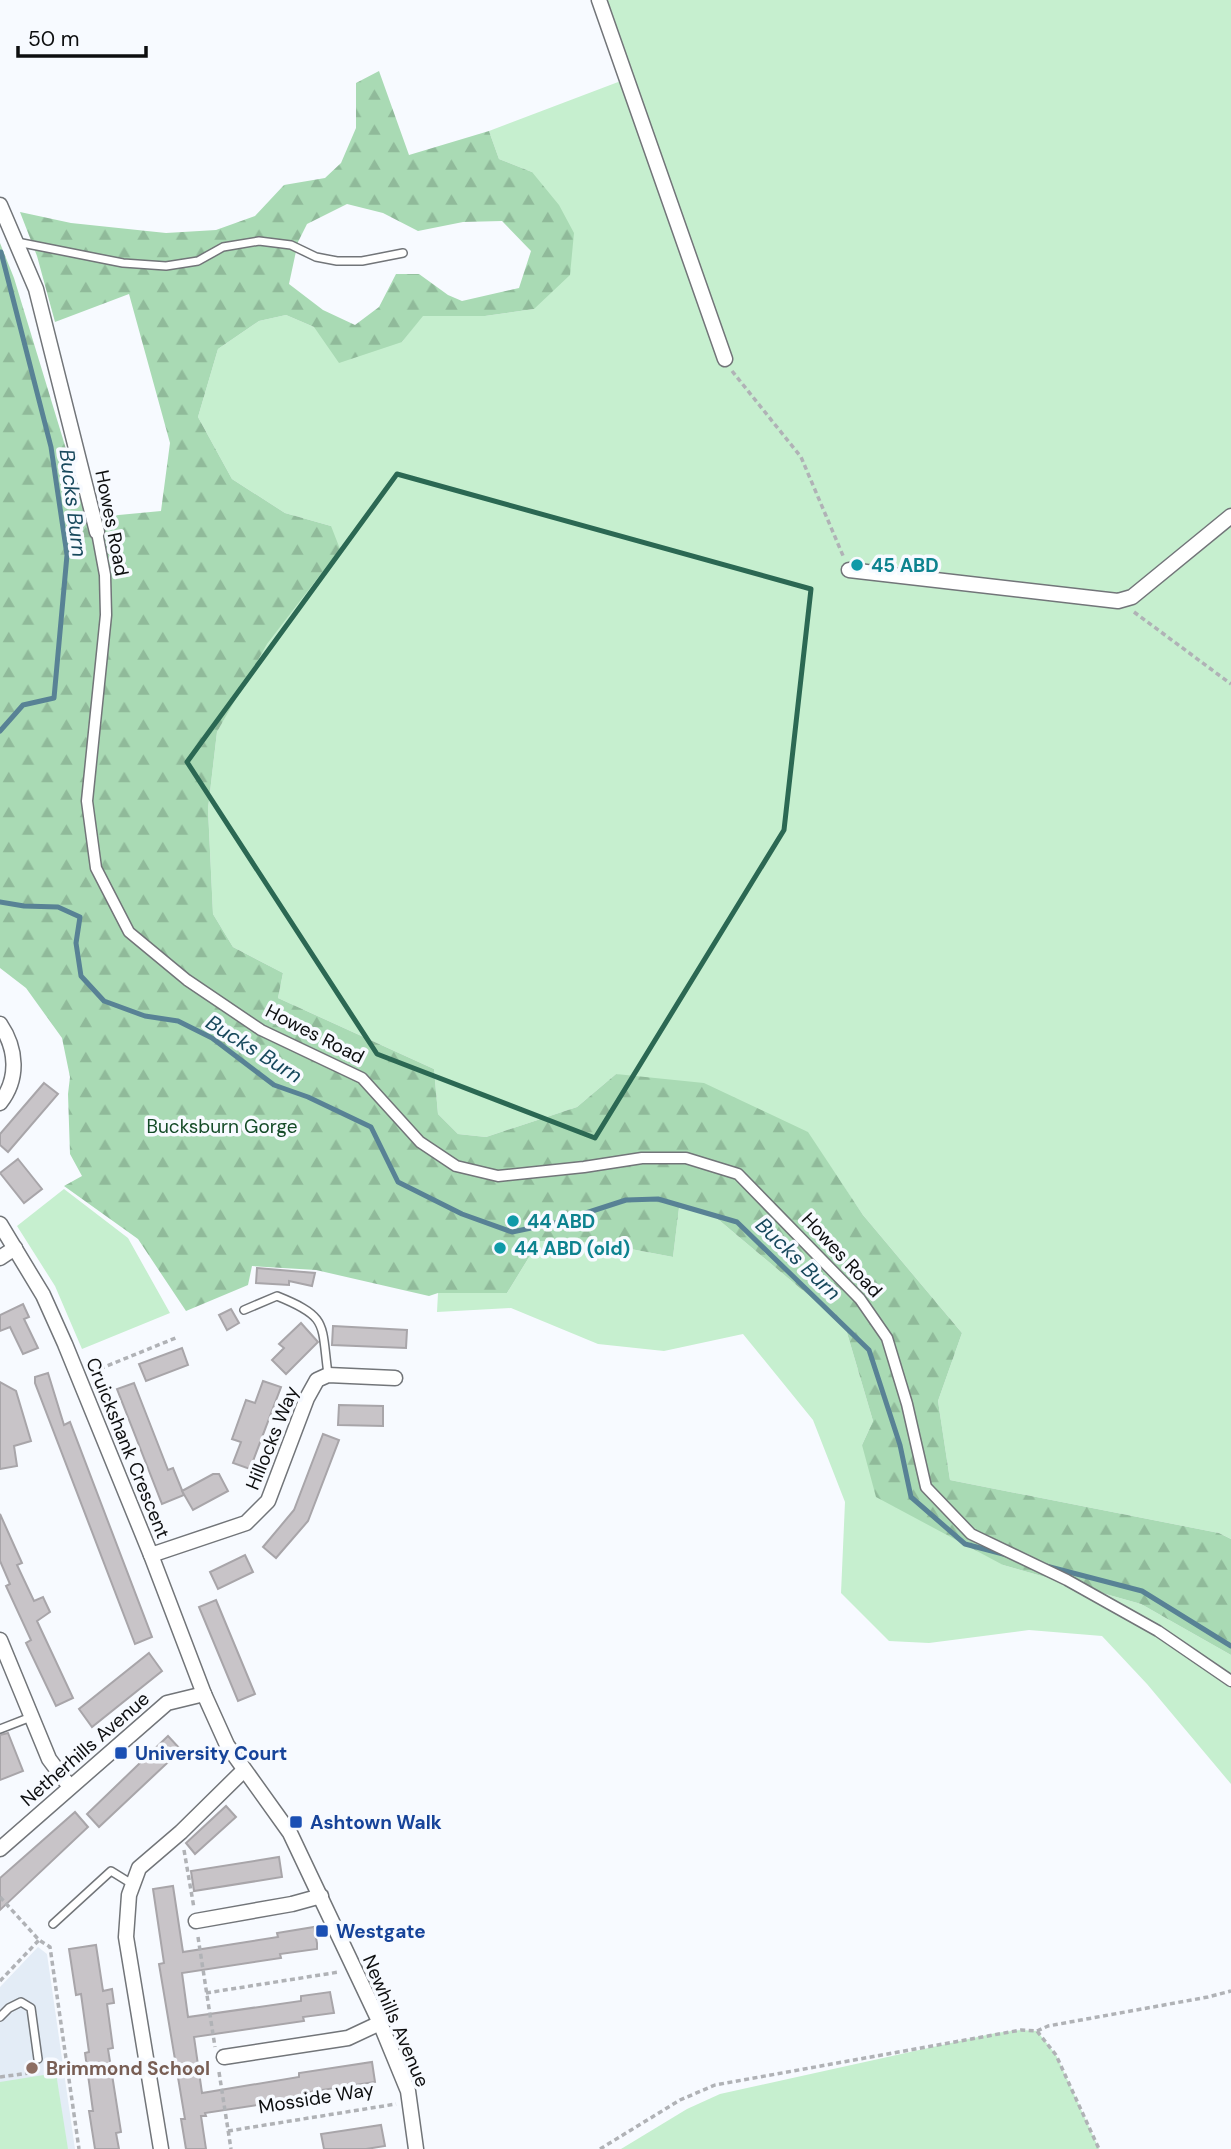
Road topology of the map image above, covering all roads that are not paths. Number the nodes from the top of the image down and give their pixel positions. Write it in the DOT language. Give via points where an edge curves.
graph roads {
  1 [pos="599,0"];
  2 [pos="0,205"];
  3 [pos="17,242"];
  4 [pos="403,253"];
  5 [pos="725,359"];
  6 [pos="1231,516"];
  7 [pos="97,532"];
  8 [pos="849,570"];
  9 [pos="0,1024"];
  10 [pos="0,1103"];
  11 [pos="0,1224"];
  12 [pos="15,1248"];
  13 [pos="0,1258"];
  14 [pos="244,1310"];
  15 [pos="328,1375"];
  16 [pos="395,1378"];
  17 [pos="151,1555"];
  18 [pos="0,1640"];
  19 [pos="1231,1681"];
  20 [pos="204,1694"];
  21 [pos="31,1717"];
  22 [pos="0,1729"];
  23 [pos="244,1770"];
  24 [pos="69,1787"];
  25 [pos="0,1849"];
  26 [pos="132,1885"];
  27 [pos="321,1896"];
  28 [pos="196,1921"];
  29 [pos="52,1924"];
  30 [pos="0,2017"];
  31 [pos="380,2023"];
  32 [pos="219,2056"];
  33 [pos="38,2059"];
  34 [pos="161,2149"];
  35 [pos="416,2149"];
  1 -- 5 [label="street"];
  2 -- 3 [label="street, Howes Road"];
  3 -- 4 [label="lane" via="123,263 166,266 198,261 222,247 259,241 337,261"];
  3 -- 7 [label="street, Howes Road" via="36,289"];
  6 -- 8 [label="street" via="1132,597 1118,601"];
  7 -- 19 [label="street, Howes Road" via="106,615 87,801 96,868 129,932 187,980 261,1030 362,1078 420,1142 456,1166 498,1175 642,1158 686,1158 738,1174 860,1299 887,1338 926,1487 971,1534 1061,1577 1158,1632"];
  9 -- 10 [label="street" via="14,1055 14,1074"];
  11 -- 12 [label="street, Cruickshank Crescent"];
  12 -- 13 [label="street"];
  12 -- 17 [label="street, Cruickshank Crescent" via="43,1295"];
  14 -- 15 [label="lane" via="277,1296 316,1316 322,1327"];
  15 -- 16 [label="street"];
  15 -- 17 [label="street, Hillocks Way" via="317,1380 307,1398 268,1501 258,1513 246,1523"];
  17 -- 20 [label="street, Cruickshank Crescent"];
  18 -- 21 [label="street"];
  20 -- 23 [label="street, Newhills Avenue"];
  20 -- 24 [label="street, Netherhills Avenue" via="167,1703"];
  21 -- 22 [label="lane"];
  21 -- 24 [label="street" via="49,1759"];
  23 -- 26 [label="street" via="139,1868"];
  23 -- 27 [label="street, Newhills Avenue" via="290,1833"];
  24 -- 25 [label="street, Netherhills Avenue"];
  26 -- 29 [label="lane" via="111,1871"];
  26 -- 34 [label="street" via="126,1937"];
  27 -- 28 [label="street"];
  27 -- 31 [label="street, Newhills Avenue"];
  30 -- 33 [label="lane" via="21,2002 31,2008"];
  31 -- 32 [label="street" via="348,2038"];
  31 -- 35 [label="street, Newhills Avenue" via="408,2091"];
}
